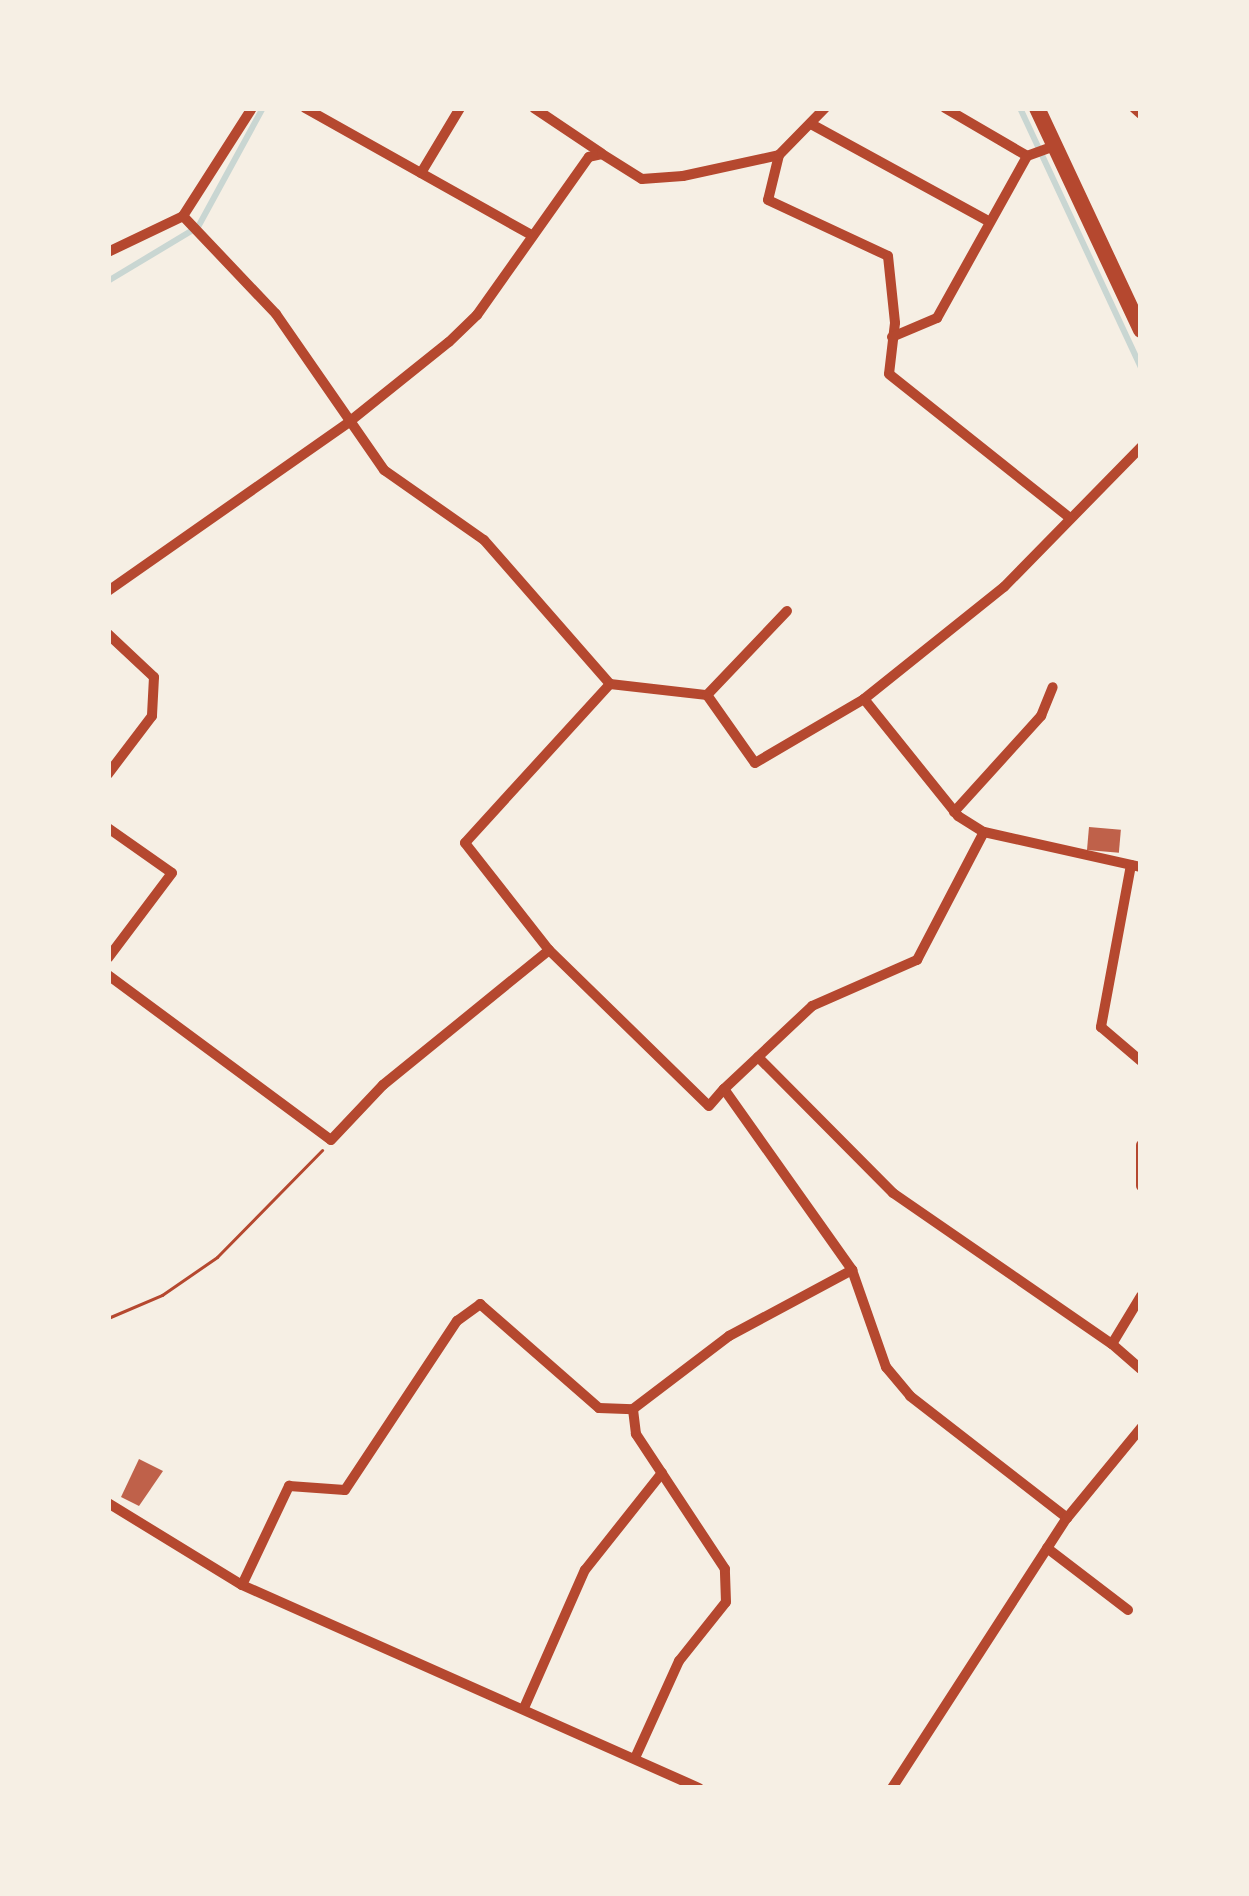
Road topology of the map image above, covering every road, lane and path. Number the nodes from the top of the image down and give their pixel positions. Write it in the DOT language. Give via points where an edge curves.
graph roads {
  1 [pos="252,108"];
  2 [pos="305,108"];
  3 [pos="460,108"];
  4 [pos="534,108"];
  5 [pos="825,108"];
  6 [pos="945,108"];
  7 [pos="1037,108"];
  8 [pos="1134,108"];
  9 [pos="1141,114"];
  10 [pos="811,124"];
  11 [pos="1055,146"];
  12 [pos="602,154"];
  13 [pos="779,155"];
  14 [pos="1027,156"];
  15 [pos="421,173"];
  16 [pos="183,216"];
  17 [pos="988,221"];
  18 [pos="533,236"];
  19 [pos="108,252"];
  20 [pos="1141,330"];
  21 [pos="892,337"];
  22 [pos="349,422"];
  23 [pos="1141,448"];
  24 [pos="1070,518"];
  25 [pos="108,591"];
  26 [pos="787,611"];
  27 [pos="108,634"];
  28 [pos="610,684"];
  29 [pos="1053,687"];
  30 [pos="706,694"];
  31 [pos="864,699"];
  32 [pos="108,774"];
  33 [pos="955,812"];
  34 [pos="108,828"];
  35 [pos="984,832"];
  36 [pos="1136,866"];
  37 [pos="549,950"];
  38 [pos="108,958"];
  39 [pos="108,975"];
  40 [pos="758,1057"];
  41 [pos="1141,1061"];
  42 [pos="724,1089"];
  43 [pos="332,1140"];
  44 [pos="1141,1145"];
  45 [pos="1141,1186"];
  46 [pos="852,1270"];
  47 [pos="1141,1296"];
  48 [pos="108,1318"];
  49 [pos="1112,1344"];
  50 [pos="1141,1370"];
  51 [pos="633,1409"];
  52 [pos="1141,1428"];
  53 [pos="662,1473"];
  54 [pos="108,1503"];
  55 [pos="1067,1518"];
  56 [pos="1047,1548"];
  57 [pos="242,1586"];
  58 [pos="1129,1610"];
  59 [pos="524,1708"];
  60 [pos="635,1758"];
  61 [pos="699,1788"];
  62 [pos="892,1788"];
  1 -- 16 [label="street"];
  2 -- 15 [label="street"];
  3 -- 15 [label="street"];
  4 -- 12 [label="street"];
  5 -- 10 [label="street"];
  6 -- 14 [label="street"];
  7 -- 11 [label="main road"];
  8 -- 9 [label="street"];
  10 -- 13 [label="street"];
  10 -- 17 [label="street"];
  11 -- 14 [label="street"];
  11 -- 20 [label="main road"];
  12 -- 13 [label="street" via="642,178"];
  12 -- 18 [label="street" via="589,157"];
  13 -- 21 [label="street" via="768,200 888,256"];
  14 -- 17 [label="street"];
  15 -- 18 [label="street"];
  16 -- 19 [label="street"];
  16 -- 22 [label="street" via="276,314"];
  17 -- 21 [label="street" via="938,318"];
  18 -- 22 [label="street" via="477,315"];
  21 -- 24 [label="street" via="889,374"];
  22 -- 25 [label="street"];
  22 -- 28 [label="street" via="406,491 484,540"];
  23 -- 24 [label="street"];
  24 -- 31 [label="street" via="1004,587"];
  26 -- 30 [label="street"];
  27 -- 32 [label="street" via="154,676 152,716"];
  28 -- 30 [label="street"];
  28 -- 37 [label="street" via="465,843"];
  29 -- 33 [label="street" via="1041,716"];
  30 -- 31 [label="street" via="755,763"];
  31 -- 33 [label="street"];
  33 -- 35 [label="street"];
  34 -- 38 [label="street" via="172,873"];
  35 -- 36 [label="street"];
  35 -- 40 [label="street" via="916,960 812,1006"];
  36 -- 41 [label="street" via="1101,1028"];
  37 -- 42 [label="street" via="709,1106"];
  37 -- 43 [label="street" via="383,1085"];
  39 -- 43 [label="street"];
  40 -- 42 [label="street"];
  40 -- 49 [label="street" via="893,1193"];
  42 -- 46 [label="street"];
  43 -- 48 [label="path" via="218,1257 162,1295"];
  44 -- 45 [label="street"];
  46 -- 51 [label="street" via="729,1336"];
  46 -- 55 [label="street" via="886,1366 910,1396"];
  47 -- 49 [label="street"];
  49 -- 50 [label="street"];
  51 -- 53 [label="street" via="636,1434"];
  51 -- 57 [label="street" via="598,1408 480,1304 457,1321 345,1490 290,1486"];
  52 -- 55 [label="street"];
  53 -- 59 [label="street" via="585,1570"];
  53 -- 60 [label="street" via="725,1569 726,1602 679,1661"];
  54 -- 57 [label="street"];
  55 -- 56 [label="street"];
  56 -- 58 [label="street"];
  56 -- 62 [label="street"];
  57 -- 59 [label="street"];
  59 -- 60 [label="street"];
  60 -- 61 [label="street"];
}
